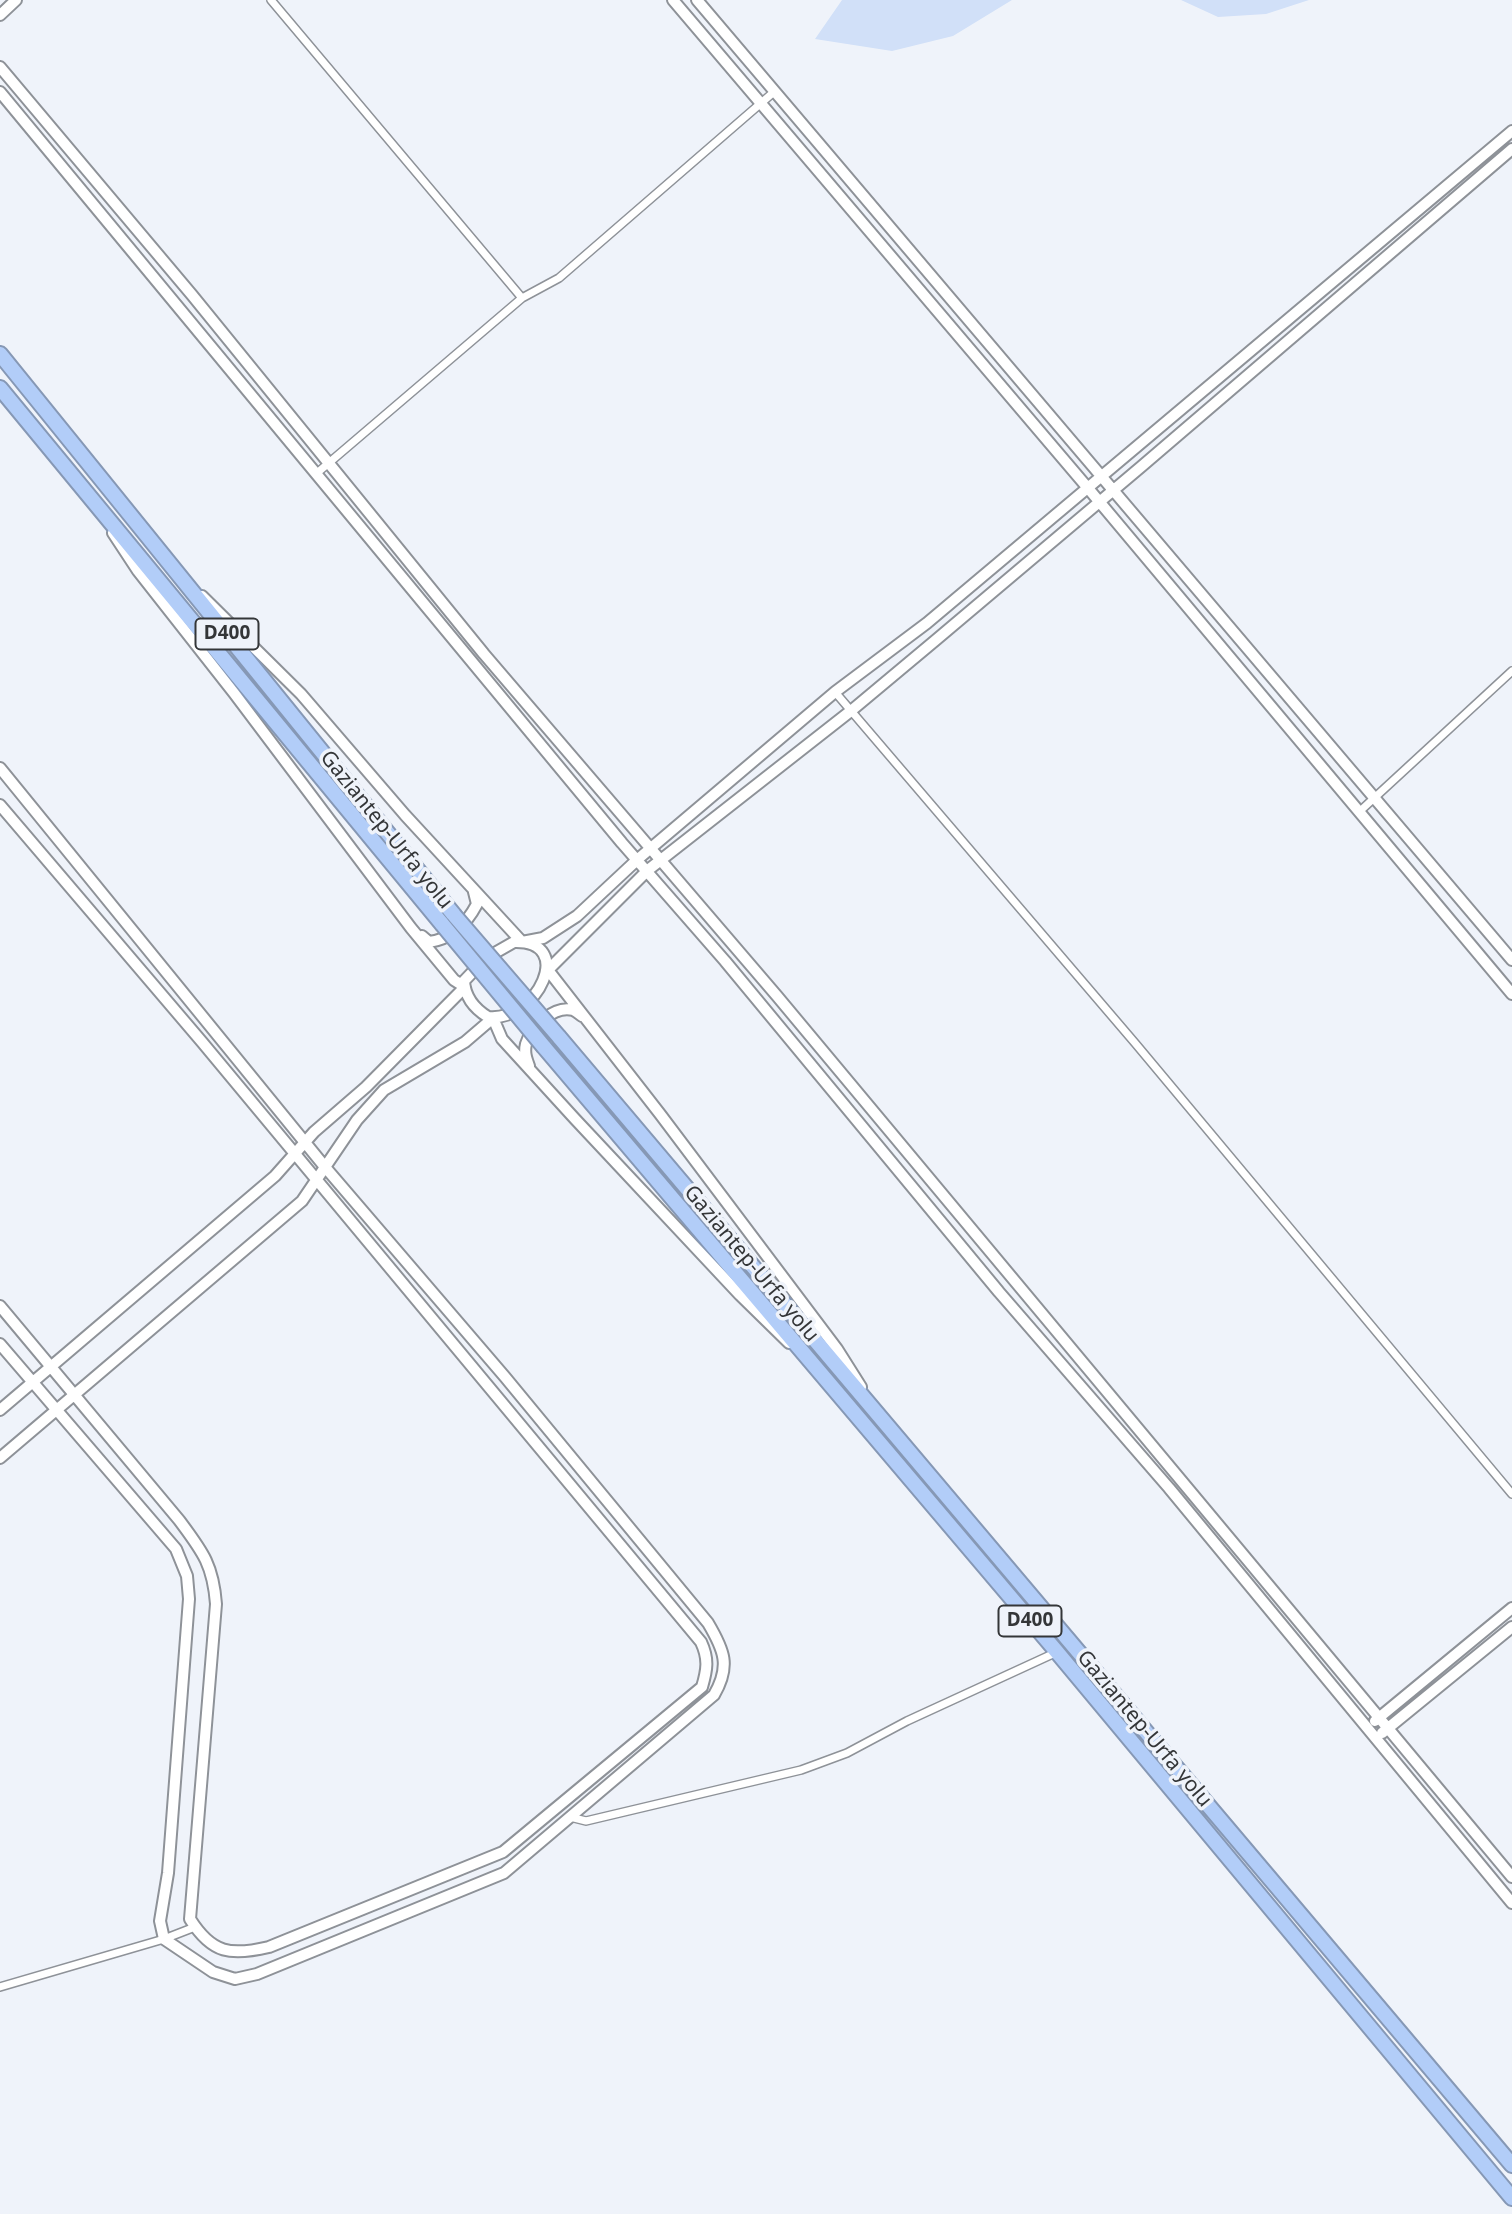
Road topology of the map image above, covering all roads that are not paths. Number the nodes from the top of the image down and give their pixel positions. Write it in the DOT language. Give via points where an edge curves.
graph roads {
  1 [pos="16,0"];
  2 [pos="271,0"];
  3 [pos="673,0"];
  4 [pos="697,0"];
  5 [pos="0,15"];
  6 [pos="0,67"];
  7 [pos="775,91"];
  8 [pos="0,92"];
  9 [pos="761,104"];
  10 [pos="1512,131"];
  11 [pos="1512,149"];
  12 [pos="522,298"];
  13 [pos="0,354"];
  14 [pos="0,388"];
  15 [pos="329,464"];
  16 [pos="317,473"];
  17 [pos="1100,477"];
  18 [pos="82,488"];
  19 [pos="1087,488"];
  20 [pos="1114,490"];
  21 [pos="1099,503"];
  22 [pos="175,570"];
  23 [pos="1512,671"];
  24 [pos="835,692"];
  25 [pos="852,710"];
  26 [pos="0,768"];
  27 [pos="1375,797"];
  28 [pos="0,805"];
  29 [pos="1359,812"];
  30 [pos="651,848"];
  31 [pos="638,859"];
  32 [pos="662,859"];
  33 [pos="648,870"];
  34 [pos="474,891"];
  35 [pos="411,928"];
  36 [pos="522,942"];
  37 [pos="1512,960"];
  38 [pos="548,970"];
  39 [pos="465,987"];
  40 [pos="1512,994"];
  41 [pos="585,1017"];
  42 [pos="493,1018"];
  43 [pos="530,1069"];
  44 [pos="306,1141"];
  45 [pos="295,1154"];
  46 [pos="325,1167"];
  47 [pos="316,1180"];
  48 [pos="0,1306"];
  49 [pos="0,1343"];
  50 [pos="809,1359"];
  51 [pos="52,1367"];
  52 [pos="33,1382"];
  53 [pos="76,1396"];
  54 [pos="0,1410"];
  55 [pos="57,1412"];
  56 [pos="884,1422"];
  57 [pos="0,1458"];
  58 [pos="1512,1494"];
  59 [pos="1512,1608"];
  60 [pos="1512,1627"];
  61 [pos="1057,1653"];
  62 [pos="1378,1719"];
  63 [pos="1367,1727"];
  64 [pos="1387,1728"];
  65 [pos="1377,1737"];
  66 [pos="570,1817"];
  67 [pos="1512,1877"];
  68 [pos="1512,1903"];
  69 [pos="195,1927"];
  70 [pos="164,1939"];
  71 [pos="0,1987"];
  72 [pos="1512,2165"];
  73 [pos="1512,2198"];
  1 -- 5 [label="street"];
  2 -- 12 [label="street"];
  3 -- 9 [label="street"];
  4 -- 7 [label="street"];
  6 -- 15 [label="street"];
  7 -- 9 [label="street"];
  7 -- 17 [label="street"];
  8 -- 16 [label="street"];
  9 -- 12 [label="street" via="559,278"];
  9 -- 19 [label="street"];
  10 -- 17 [label="street"];
  11 -- 20 [label="street"];
  12 -- 15 [label="street"];
  13 -- 22 [label="highway, Gaziantep-Urfa yolu / D400"];
  14 -- 18 [label="highway, Gaziantep-Urfa yolu / D400"];
  15 -- 16 [label="street"];
  15 -- 30 [label="street"];
  16 -- 31 [label="street"];
  17 -- 19 [label="street"];
  17 -- 20 [label="street"];
  18 -- 35 [label="street" via="138,571"];
  18 -- 50 [label="highway, Gaziantep-Urfa yolu / D400, bridge" via="544,1047"];
  19 -- 21 [label="street"];
  19 -- 24 [label="street" via="927,623"];
  20 -- 21 [label="street"];
  20 -- 27 [label="street"];
  21 -- 25 [label="street"];
  21 -- 29 [label="street"];
  22 -- 34 [label="street" via="300,694"];
  22 -- 56 [label="highway, Gaziantep-Urfa yolu / D400, bridge" via="454,915"];
  23 -- 27 [label="street"];
  24 -- 25 [label="street"];
  24 -- 30 [label="street"];
  25 -- 32 [label="street"];
  25 -- 58 [label="street"];
  26 -- 44 [label="street"];
  27 -- 29 [label="street"];
  27 -- 37 [label="street"];
  28 -- 45 [label="street"];
  29 -- 40 [label="street"];
  30 -- 31 [label="street"];
  30 -- 32 [label="street"];
  31 -- 33 [label="street"];
  31 -- 36 [label="street" via="577,916 543,938"];
  32 -- 33 [label="street"];
  32 -- 62 [label="street"];
  33 -- 38 [label="street"];
  33 -- 63 [label="street"];
  34 -- 35 [label="street" via="477,904 455,933 429,942"];
  34 -- 36 [label="street"];
  35 -- 39 [label="street"];
  36 -- 38 [label="street" via="539,950"];
  36 -- 39 [label="street" via="485,958 464,981"];
  38 -- 41 [label="street"];
  38 -- 42 [label="street" via="539,991 522,1007"];
  39 -- 42 [label="street" via="470,1001"];
  39 -- 44 [label="street"];
  41 -- 43 [label="street" via="572,1009 561,1010 540,1022 526,1045"];
  41 -- 56 [label="street" via="837,1349"];
  42 -- 43 [label="street" via="502,1039"];
  42 -- 46 [label="street" via="465,1042 384,1090 356,1120"];
  43 -- 50 [label="street" via="740,1295"];
  44 -- 45 [label="street"];
  44 -- 46 [label="street"];
  45 -- 47 [label="street"];
  45 -- 51 [label="street" via="223,1222"];
  46 -- 47 [label="street"];
  46 -- 66 [label="street" via="708,1622 720,1643 725,1669 714,1695"];
  47 -- 53 [label="street" via="303,1201"];
  47 -- 69 [label="street" via="701,1642 708,1666 702,1687 503,1852 269,1947 228,1952 210,1943"];
  48 -- 51 [label="street"];
  49 -- 52 [label="street"];
  50 -- 61 [label="highway, Gaziantep-Urfa yolu / D400"];
  51 -- 52 [label="street"];
  51 -- 53 [label="street"];
  52 -- 54 [label="street"];
  52 -- 55 [label="street"];
  53 -- 55 [label="street"];
  53 -- 69 [label="street" via="179,1520 204,1553 214,1578 216,1604 190,1919"];
  55 -- 57 [label="street"];
  55 -- 70 [label="street" via="176,1549 187,1576 169,1859 160,1921"];
  56 -- 72 [label="highway, Gaziantep-Urfa yolu / D400"];
  59 -- 62 [label="street"];
  60 -- 64 [label="street"];
  61 -- 66 [label="street" via="847,1753 801,1770 586,1821"];
  61 -- 73 [label="highway, Gaziantep-Urfa yolu / D400"];
  62 -- 63 [label="street"];
  62 -- 64 [label="street"];
  63 -- 65 [label="street"];
  64 -- 65 [label="street"];
  64 -- 67 [label="street"];
  65 -- 68 [label="street"];
  66 -- 70 [label="street" via="504,1873 257,1975 235,1979 214,1972"];
  69 -- 70 [label="street"];
  70 -- 71 [label="street"];
}
